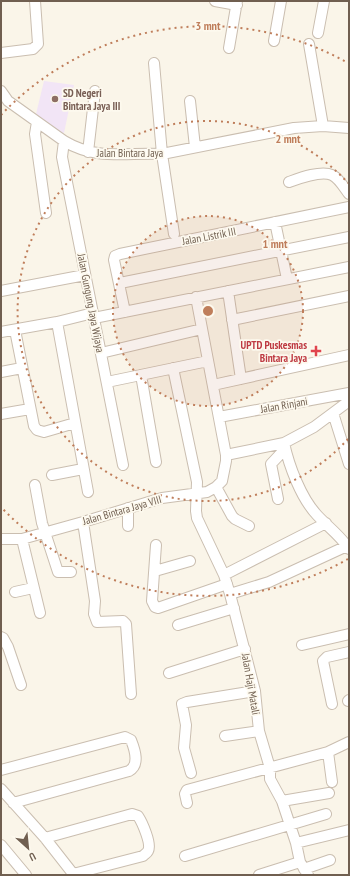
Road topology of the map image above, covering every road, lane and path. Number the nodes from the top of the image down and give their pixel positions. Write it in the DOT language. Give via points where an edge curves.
graph roads {
  1 [pos="35,1"];
  2 [pos="215,1"];
  3 [pos="281,1"];
  4 [pos="324,1"];
  5 [pos="237,3"];
  6 [pos="318,33"];
  7 [pos="274,41"];
  8 [pos="309,44"];
  9 [pos="229,48"];
  10 [pos="1,53"];
  11 [pos="154,63"];
  12 [pos="95,92"];
  13 [pos="2,93"];
  14 [pos="190,100"];
  15 [pos="34,120"];
  16 [pos="323,126"];
  17 [pos="349,128"];
  18 [pos="33,134"];
  19 [pos="64,142"];
  20 [pos="196,147"];
  21 [pos="88,152"];
  22 [pos="162,154"];
  23 [pos="35,178"];
  24 [pos="289,182"];
  25 [pos="349,194"];
  26 [pos="349,207"];
  27 [pos="46,213"];
  28 [pos="275,222"];
  29 [pos="174,234"];
  30 [pos="349,237"];
  31 [pos="280,251"];
  32 [pos="349,267"];
  33 [pos="85,275"];
  34 [pos="287,279"];
  35 [pos="120,283"];
  36 [pos="1,291"];
  37 [pos="228,291"];
  38 [pos="349,296"];
  39 [pos="196,297"];
  40 [pos="126,312"];
  41 [pos="93,316"];
  42 [pos="232,320"];
  43 [pos="57,322"];
  44 [pos="202,329"];
  45 [pos="15,330"];
  46 [pos="1,332"];
  47 [pos="101,352"];
  48 [pos="349,354"];
  49 [pos="208,361"];
  50 [pos="22,368"];
  51 [pos="173,368"];
  52 [pos="1,372"];
  53 [pos="141,375"];
  54 [pos="241,379"];
  55 [pos="107,382"];
  56 [pos="213,385"];
  57 [pos="349,393"];
  58 [pos="349,401"];
  59 [pos="30,409"];
  60 [pos="333,413"];
  61 [pos="1,414"];
  62 [pos="219,418"];
  63 [pos="75,423"];
  64 [pos="284,446"];
  65 [pos="226,455"];
  66 [pos="156,462"];
  67 [pos="349,464"];
  68 [pos="123,465"];
  69 [pos="82,469"];
  70 [pos="52,475"];
  71 [pos="35,485"];
  72 [pos="216,487"];
  73 [pos="88,492"];
  74 [pos="198,493"];
  75 [pos="278,499"];
  76 [pos="128,508"];
  77 [pos="83,522"];
  78 [pos="326,523"];
  79 [pos="128,526"];
  80 [pos="249,526"];
  81 [pos="45,532"];
  82 [pos="1,539"];
  83 [pos="22,539"];
  84 [pos="156,545"];
  85 [pos="349,547"];
  86 [pos="190,561"];
  87 [pos="155,571"];
  88 [pos="71,572"];
  89 [pos="225,579"];
  90 [pos="33,588"];
  91 [pos="15,592"];
  92 [pos="230,594"];
  93 [pos="234,608"];
  94 [pos="40,613"];
  95 [pos="178,625"];
  96 [pos="349,634"];
  97 [pos="1,637"];
  98 [pos="302,645"];
  99 [pos="245,649"];
  100 [pos="349,652"];
  101 [pos="169,673"];
  102 [pos="21,685"];
  103 [pos="255,691"];
  104 [pos="131,694"];
  105 [pos="332,704"];
  106 [pos="259,731"];
  107 [pos="225,736"];
  108 [pos="349,742"];
  109 [pos="328,752"];
  110 [pos="270,768"];
  111 [pos="1,770"];
  112 [pos="191,773"];
  113 [pos="332,782"];
  114 [pos="1,789"];
  115 [pos="329,794"];
  116 [pos="282,802"];
  117 [pos="13,803"];
  118 [pos="187,803"];
  119 [pos="326,814"];
  120 [pos="290,824"];
  121 [pos="349,830"];
  122 [pos="45,838"];
  123 [pos="296,843"];
  124 [pos="1,845"];
  125 [pos="185,856"];
  126 [pos="330,860"];
  127 [pos="304,869"];
  128 [pos="74,874"];
  129 [pos="26,875"];
  130 [pos="259,875"];
  1 -- 10 [label="street" via="38,44 33,49"];
  2 -- 5 [label="street"];
  3 -- 7 [label="street"];
  4 -- 6 [label="street"];
  5 -- 9 [label="street"];
  8 -- 16 [label="street"];
  11 -- 22 [label="street"];
  12 -- 21 [label="street"];
  13 -- 15 [label="street, Jalan Bintara Jaya" via="8,101"];
  14 -- 20 [label="street"];
  15 -- 18 [label="street"];
  15 -- 19 [label="street, Jalan Bintara Jaya"];
  16 -- 17 [label="street, Jalan Bintara Jaya"];
  16 -- 20 [label="street, Jalan Bintara Jaya" via="294,128"];
  18 -- 23 [label="street"];
  18 -- 27 [label="street"];
  19 -- 21 [label="street, Jalan Bintara Jaya"];
  19 -- 33 [label="street, Jalan Gungung Jaya Wijaya" via="62,157"];
  20 -- 22 [label="street, Jalan Bintara Jaya"];
  21 -- 22 [label="street, Jalan Bintara Jaya"];
  22 -- 29 [label="street"];
  24 -- 25 [label="street" via="314,175 333,175"];
  26 -- 28 [label="street, Jalan Listrik III"];
  28 -- 31 [label="street"];
  28 -- 35 [label="street, Jalan Listrik III" via="120,254 114,260"];
  30 -- 31 [label="street"];
  31 -- 34 [label="street"];
  31 -- 35 [label="street"];
  32 -- 34 [label="street"];
  33 -- 36 [label="street"];
  33 -- 41 [label="street, Jalan Gungung Jaya Wijaya"];
  34 -- 37 [label="street"];
  35 -- 40 [label="street"];
  37 -- 39 [label="street"];
  37 -- 42 [label="street"];
  38 -- 42 [label="street"];
  39 -- 40 [label="street"];
  39 -- 44 [label="street"];
  40 -- 41 [label="street"];
  41 -- 43 [label="street"];
  41 -- 47 [label="street, Jalan Gungung Jaya Wijaya"];
  42 -- 54 [label="street"];
  43 -- 45 [label="street"];
  43 -- 63 [label="street"];
  44 -- 47 [label="street"];
  44 -- 49 [label="street"];
  45 -- 46 [label="street"];
  45 -- 50 [label="street"];
  47 -- 55 [label="street, Jalan Gungung Jaya Wijaya"];
  48 -- 54 [label="street"];
  49 -- 51 [label="street"];
  49 -- 56 [label="street"];
  50 -- 52 [label="street"];
  50 -- 59 [label="street"];
  51 -- 53 [label="street"];
  51 -- 74 [label="street, Jalan Haji Matali"];
  53 -- 55 [label="street"];
  53 -- 66 [label="street"];
  54 -- 56 [label="street"];
  55 -- 68 [label="street, Jalan Gungung Jaya Wijaya"];
  56 -- 62 [label="street"];
  57 -- 62 [label="street, Jalan Rinjani"];
  58 -- 60 [label="street"];
  59 -- 61 [label="street"];
  59 -- 63 [label="street" via="37,430 44,432"];
  60 -- 64 [label="street"];
  60 -- 67 [label="street"];
  62 -- 65 [label="street"];
  63 -- 69 [label="street"];
  64 -- 65 [label="street"];
  64 -- 75 [label="street" via="272,464"];
  64 -- 78 [label="street" via="303,497"];
  65 -- 72 [label="street" via="224,477"];
  69 -- 70 [label="street"];
  69 -- 73 [label="street"];
  71 -- 81 [label="street"];
  72 -- 74 [label="street, Jalan Bintara Jaya VIII"];
  72 -- 80 [label="street" via="232,516"];
  74 -- 76 [label="street, Jalan Bintara Jaya VIII" via="162,498"];
  74 -- 89 [label="street, Jalan Haji Matali" via="197,518"];
  76 -- 77 [label="street, Jalan Bintara Jaya VIII"];
  76 -- 79 [label="street"];
  77 -- 81 [label="street, Jalan Bintara Jaya VIII"];
  77 -- 104 [label="street" via="95,601 95,619 97,622 123,621 126,624"];
  78 -- 85 [label="street"];
  78 -- 89 [label="street"];
  81 -- 83 [label="street, Jalan Bintara Jaya VIII"];
  81 -- 88 [label="street" via="58,572"];
  82 -- 83 [label="street, Jalan Bintara Jaya VIII"];
  83 -- 90 [label="street"];
  84 -- 87 [label="street"];
  85 -- 92 [label="street" via="269,582"];
  86 -- 87 [label="street"];
  87 -- 89 [label="street" via="152,601 158,608"];
  89 -- 92 [label="street, Jalan Haji Matali"];
  90 -- 91 [label="street"];
  90 -- 94 [label="street"];
  92 -- 93 [label="street, Jalan Haji Matali"];
  93 -- 95 [label="street"];
  93 -- 99 [label="street, Jalan Haji Matali"];
  96 -- 98 [label="street"];
  97 -- 102 [label="street" via="8,647"];
  99 -- 101 [label="street"];
  99 -- 103 [label="street, Jalan Haji Matali"];
  100 -- 105 [label="street" via="327,657 323,661"];
  103 -- 106 [label="street, Jalan Haji Matali"];
  103 -- 112 [label="street" via="182,704 186,726 184,748"];
  106 -- 107 [label="street"];
  106 -- 110 [label="street, Jalan Haji Matali"];
  108 -- 109 [label="street"];
  109 -- 110 [label="street"];
  109 -- 113 [label="street"];
  110 -- 116 [label="street, Jalan Haji Matali" via="270,779"];
  110 -- 118 [label="street" via="187,790"];
  111 -- 117 [label="street" via="124,737 131,740 136,761 134,769"];
  114 -- 117 [label="street"];
  115 -- 116 [label="street"];
  116 -- 120 [label="street, Jalan Haji Matali"];
  117 -- 122 [label="street"];
  119 -- 120 [label="street"];
  120 -- 123 [label="street, Jalan Haji Matali"];
  120 -- 125 [label="street"];
  121 -- 123 [label="street"];
  122 -- 128 [label="street"];
  122 -- 128 [label="street" via="132,814 138,816 149,845 143,856"];
  123 -- 127 [label="street, Jalan Haji Matali"];
  124 -- 129 [label="street"];
  126 -- 127 [label="street"];
  127 -- 130 [label="street"];
}
